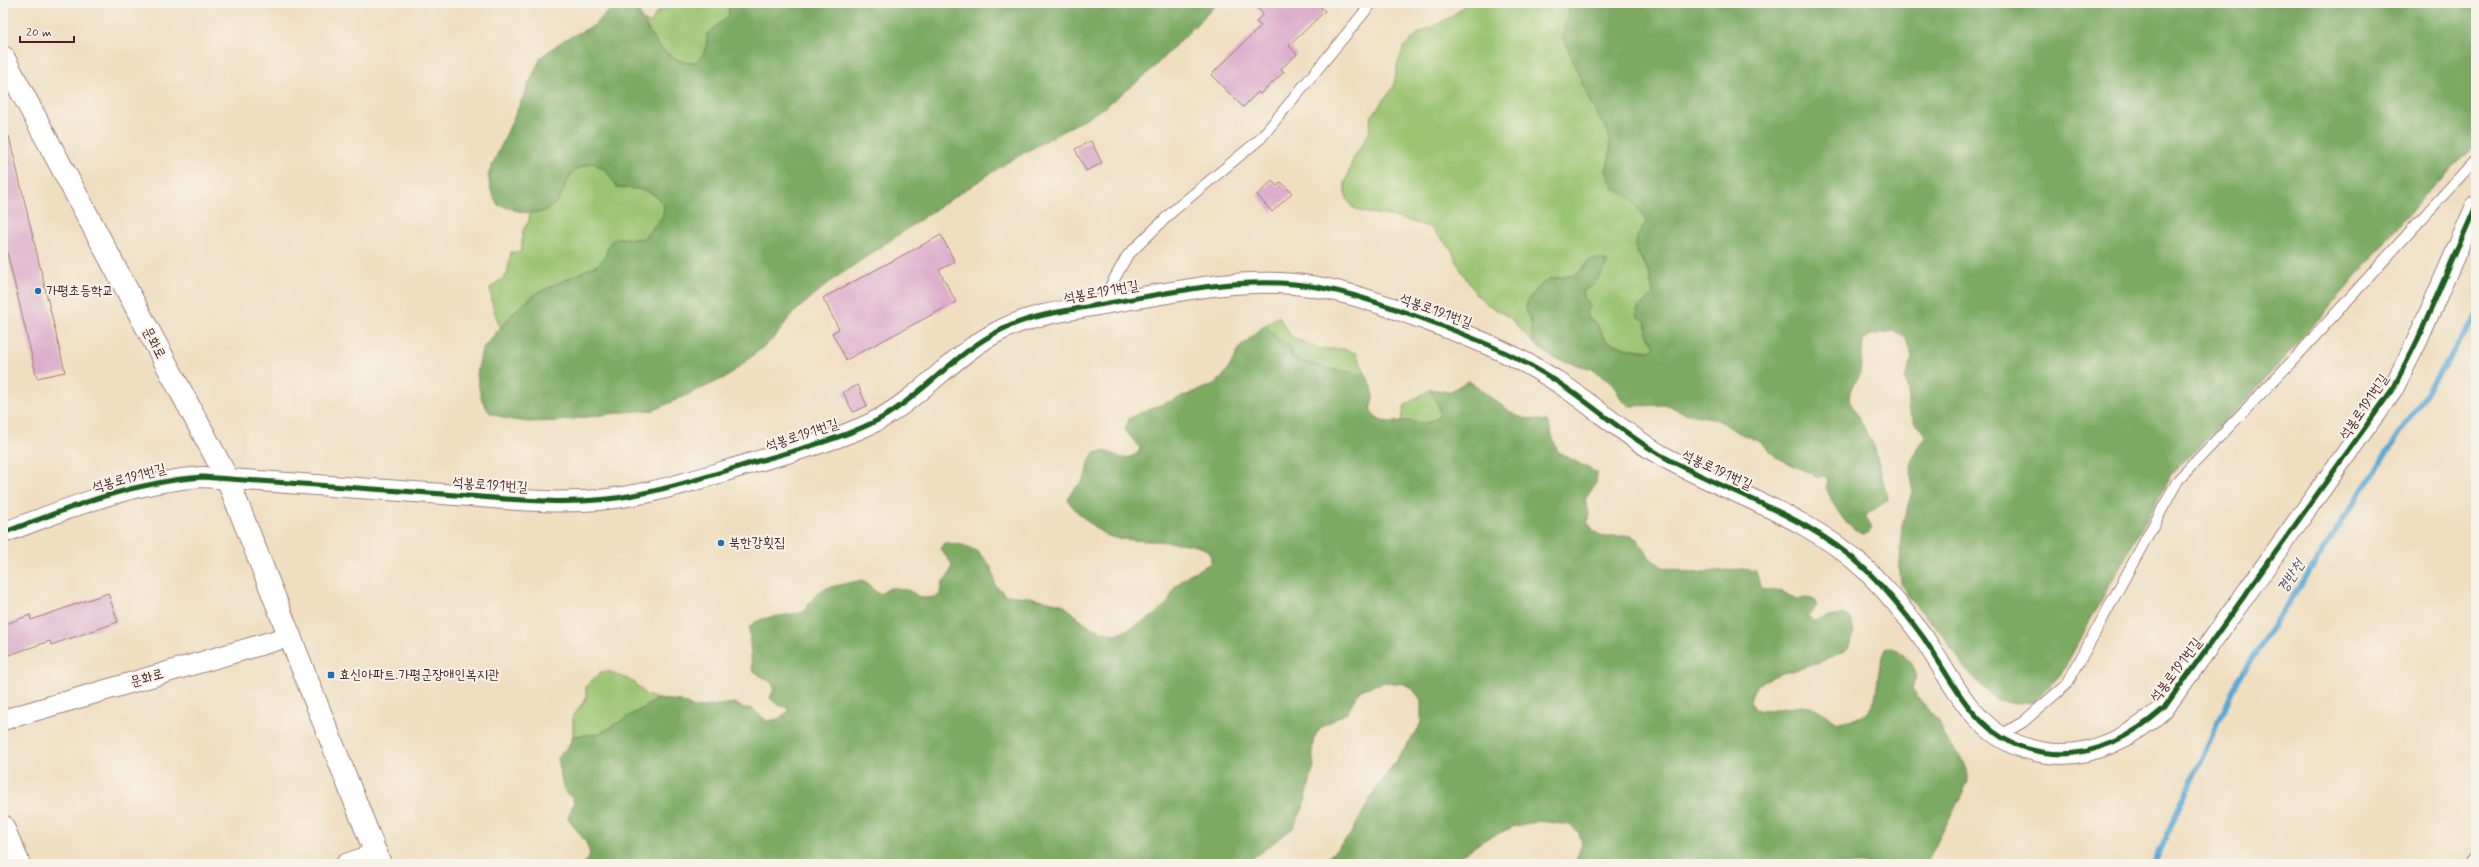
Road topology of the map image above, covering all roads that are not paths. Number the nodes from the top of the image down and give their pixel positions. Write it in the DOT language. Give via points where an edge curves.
graph roads {
  1 [pos="1372,3"];
  2 [pos="3,57"];
  3 [pos="2476,159"];
  4 [pos="2476,206"];
  5 [pos="1100,305"];
  6 [pos="227,478"];
  7 [pos="3,533"];
  8 [pos="290,636"];
  9 [pos="3,720"];
  10 [pos="2001,735"];
  11 [pos="3,825"];
  12 [pos="379,858"];
  13 [pos="20,864"];
  14 [pos="346,864"];
  1 -- 5 [label="lane, 석봉로191번길" via="1260,139 1173,211 1127,256"];
  2 -- 6 [label="main road, 문화로"];
  3 -- 10 [label="lane" via="2297,356 2178,480 2067,684 2023,722"];
  4 -- 10 [label="street, 석봉로191번길" via="2418,339 2394,387 2164,708 2142,728 2113,744 2082,752 2050,754 2011,743"];
  5 -- 6 [label="street, 석봉로191번길" via="1051,313 1008,326 971,346 911,400 869,425 780,455 638,495 570,503"];
  5 -- 10 [label="street, 석봉로191번길" via="1191,289 1249,283 1295,284 1343,293 1406,312 1524,360 1568,389 1636,441 1719,485 1788,515 1834,544 1864,568 1921,634 1963,703"];
  6 -- 7 [label="street, 석봉로191번길" via="202,477 150,482 85,502"];
  6 -- 8 [label="main road, 문화로"];
  8 -- 9 [label="street, 문화로"];
  8 -- 12 [label="main road, 문화로"];
  11 -- 13 [label="street"];
  12 -- 14 [label="street"];
}
